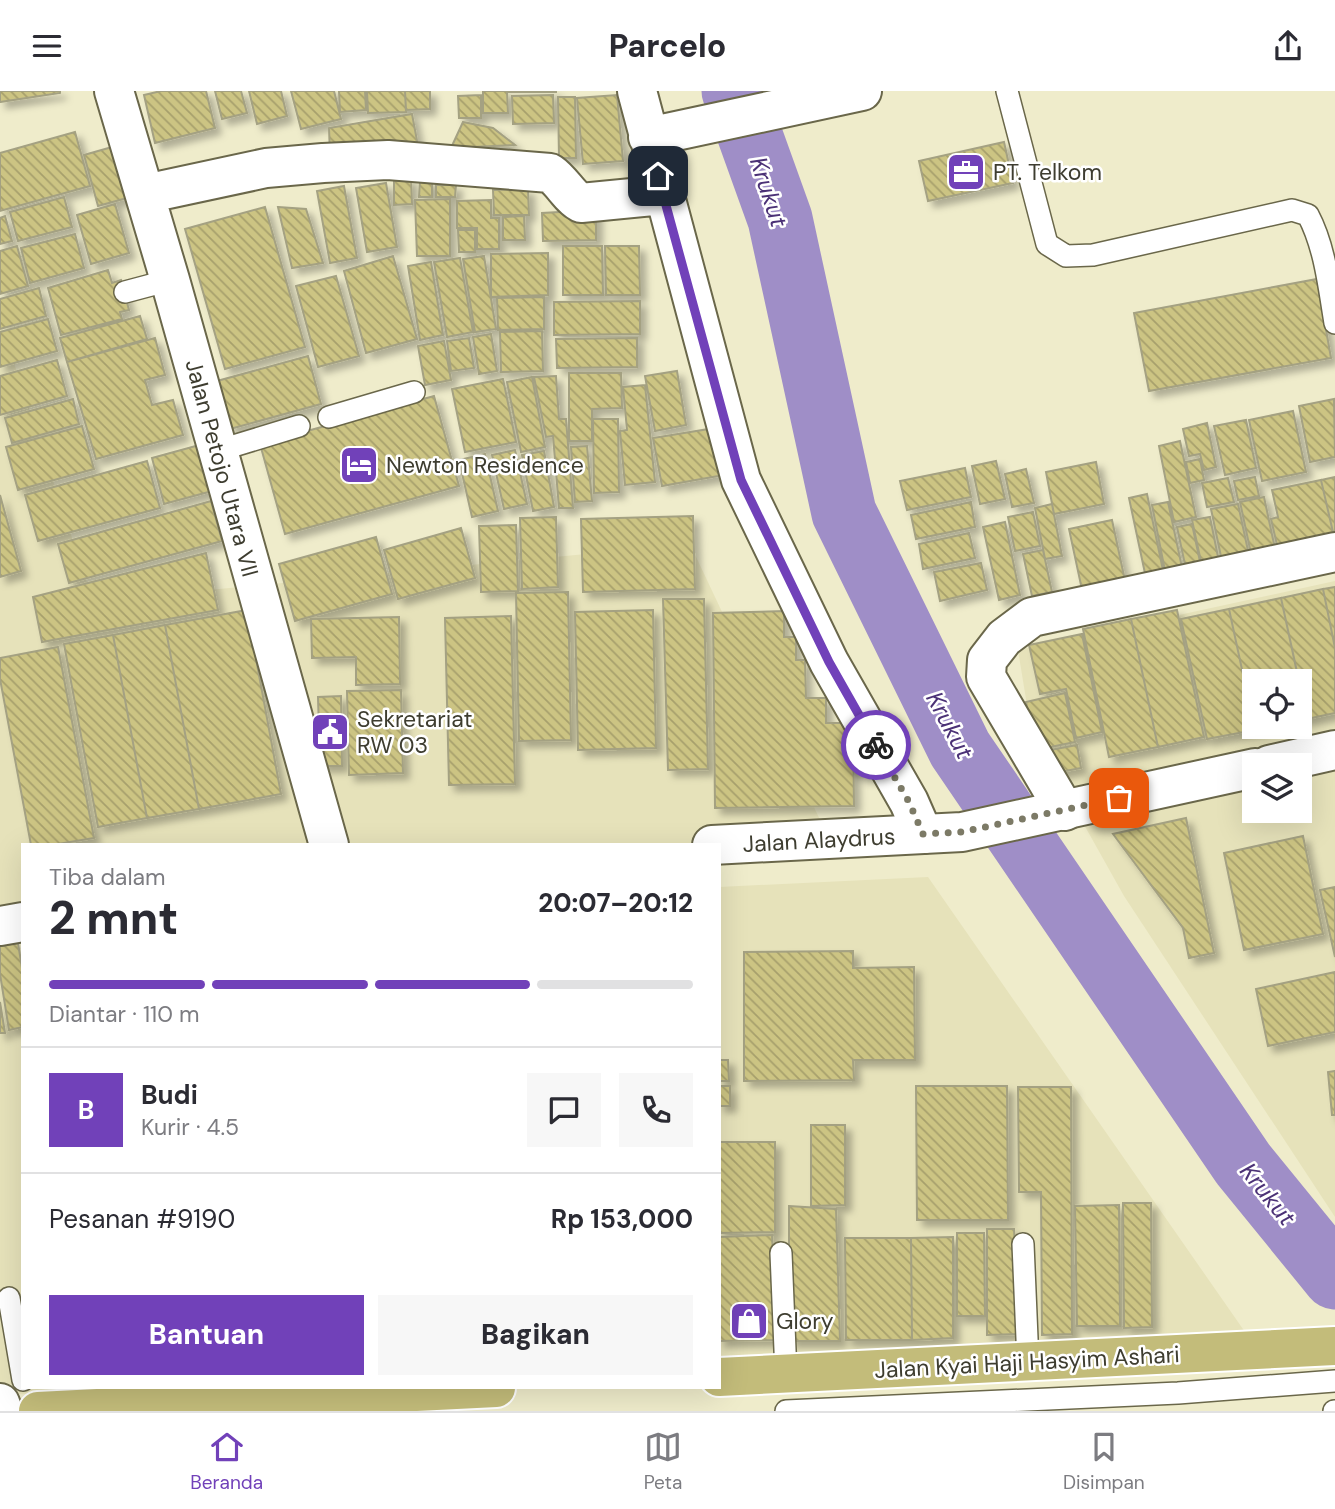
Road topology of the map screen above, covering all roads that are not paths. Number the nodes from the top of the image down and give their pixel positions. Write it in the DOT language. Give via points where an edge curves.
graph roads {
  1 [pos="114,91"];
  2 [pos="637,91"];
  3 [pos="862,91"];
  4 [pos="1007,91"];
  5 [pos="648,137"];
  6 [pos="145,194"];
  7 [pos="663,195"];
  8 [pos="170,280"];
  9 [pos="125,292"];
  10 [pos="1335,323"];
  11 [pos="414,392"];
  12 [pos="329,417"];
  13 [pos="299,426"];
  14 [pos="217,451"];
  15 [pos="1335,552"];
  16 [pos="1335,750"];
  17 [pos="1312,755"];
  18 [pos="1242,771"];
  19 [pos="1059,812"];
  20 [pos="923,834"];
  21 [pos="328,843"];
  22 [pos="721,845"];
  23 [pos="21,922"];
  24 [pos="0,926"];
  25 [pos="1023,1244"];
  26 [pos="781,1253"];
  27 [pos="9,1298"];
  28 [pos="1335,1346"];
  29 [pos="1028,1362"];
  30 [pos="21,1368"];
  31 [pos="786,1374"];
  32 [pos="721,1377"];
  33 [pos="1335,1381"];
  34 [pos="24,1389"];
  35 [pos="454,1389"];
  36 [pos="307,1392"];
  37 [pos="246,1394"];
  38 [pos="0,1403"];
  39 [pos="3,1411"];
  40 [pos="30,1411"];
  41 [pos="38,1411"];
  42 [pos="786,1411"];
  1 -- 6 [label="street, Jalan Petojo Utara VII"];
  2 -- 5 [label="street"];
  3 -- 5 [label="street"];
  4 -- 10 [label="lane" via="1047,244 1066,256 1093,255 1292,210 1300,212 1308,215 1315,228"];
  5 -- 7 [label="street"];
  6 -- 7 [label="street" via="266,168 388,160 550,173 581,203"];
  6 -- 8 [label="street, Jalan Petojo Utara VII"];
  7 -- 20 [label="street" via="741,480 829,662"];
  8 -- 9 [label="lane"];
  8 -- 14 [label="street, Jalan Petojo Utara VII"];
  11 -- 12 [label="lane"];
  13 -- 14 [label="lane"];
  14 -- 21 [label="street, Jalan Petojo Utara VII"];
  15 -- 19 [label="street" via="1032,617 1004,638 987,660 986,677"];
  16 -- 17 [label="street"];
  18 -- 19 [label="street, Jalan Alaydrus"];
  19 -- 20 [label="street, Jalan Alaydrus" via="962,832"];
  20 -- 22 [label="street, Jalan Alaydrus"];
  23 -- 24 [label="street"];
  25 -- 29 [label="lane"];
  26 -- 31 [label="lane"];
  27 -- 30 [label="lane"];
  28 -- 29 [label="main road, Jalan Kyai Haji Hasyim Ashari"];
  29 -- 31 [label="main road, Jalan Kyai Haji Hasyim Ashari"];
  31 -- 32 [label="main road, Jalan Kyai Haji Hasyim Ashari"];
  33 -- 42 [label="lane"];
  34 -- 40 [label="lane"];
  35 -- 36 [label="main road"];
  36 -- 37 [label="main road"];
  37 -- 41 [label="main road"];
  38 -- 39 [label="street"];
}
